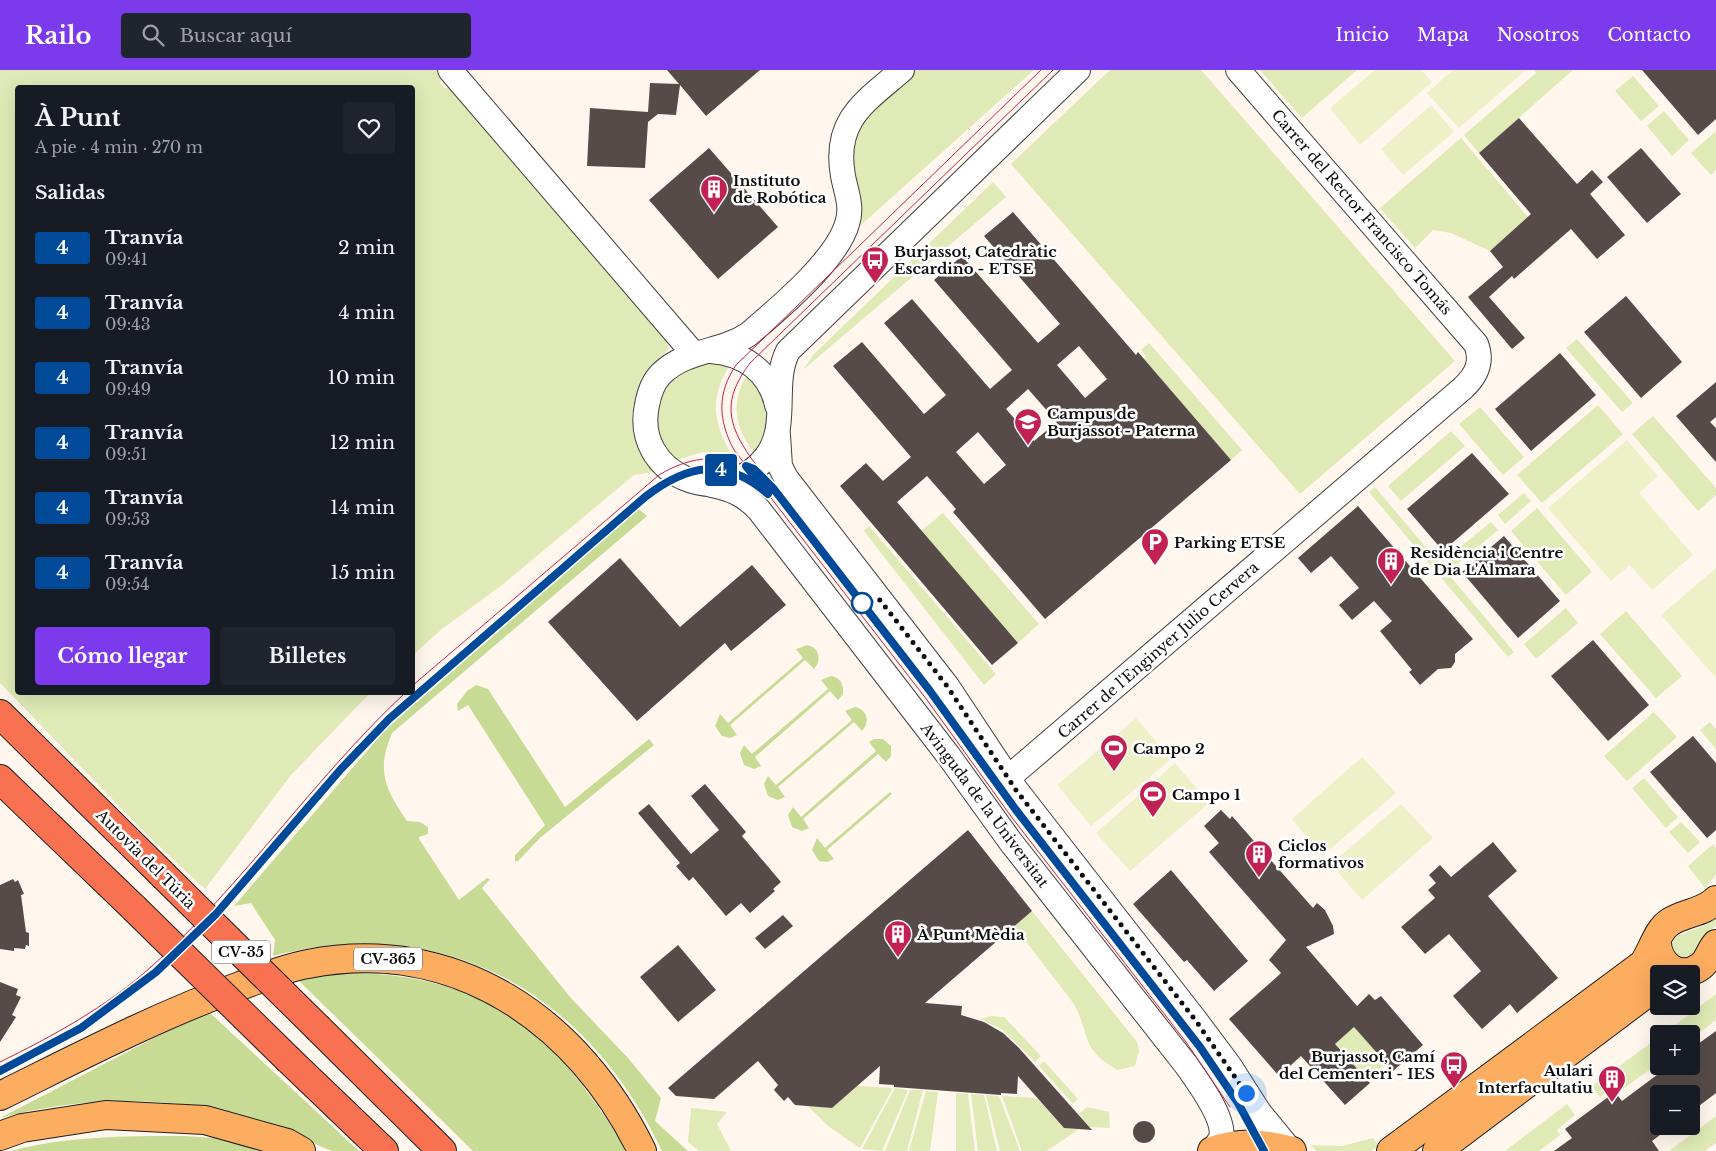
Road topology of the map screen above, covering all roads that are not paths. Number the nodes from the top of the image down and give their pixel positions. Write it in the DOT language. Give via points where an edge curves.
graph roads {
  1 [pos="450,70"];
  2 [pos="902,70"];
  3 [pos="1078,70"];
  4 [pos="1238,70"];
  5 [pos="699,352"];
  6 [pos="1480,358"];
  7 [pos="778,418"];
  8 [pos="712,485"];
  9 [pos="0,714"];
  10 [pos="1008,778"];
  11 [pos="0,779"];
  12 [pos="1716,900"];
  13 [pos="1657,940"];
  14 [pos="1716,944"];
  15 [pos="1666,965"];
  16 [pos="1700,966"];
  17 [pos="1650,991"];
  18 [pos="0,1096"];
  19 [pos="11,1132"];
  20 [pos="301,1151"];
  21 [pos="384,1151"];
  22 [pos="442,1151"];
  23 [pos="642,1151"];
  24 [pos="1212,1151"];
  25 [pos="1291,1151"];
  26 [pos="1391,1151"];
  27 [pos="1437,1151"];
  1 -- 5 [label="street"];
  2 -- 5 [label="street" via="868,99 848,122 841,158 850,208 848,224 838,245 748,334 737,342"];
  3 -- 7 [label="street" via="788,351 781,371"];
  4 -- 6 [label="street, Carrer del Rector Francisco Tomás" via="1467,332 1476,344"];
  5 -- 7 [label="street" via="724,352 753,365 774,392"];
  5 -- 8 [label="street" via="674,362 656,382 649,394 645,414 647,435 655,453 669,469 694,482"];
  6 -- 10 [label="street, Carrer de l'Enginyer Julio Cervera" via="1476,373 1463,388"];
  7 -- 8 [label="street" via="774,444 758,467 730,483"];
  7 -- 10 [label="street" via="778,454 786,478 947,686"];
  8 -- 24 [label="street, Avinguda de la Universitat" via="737,492 759,510 948,755 1010,841 1187,1066 1204,1091 1220,1127 1221,1138"];
  9 -- 22 [label="highway, Autovia del Túria / CV-35, bridge"];
  10 -- 25 [label="street" via="1196,1021 1259,1112"];
  11 -- 21 [label="highway, CV-35, bridge"];
  12 -- 13 [label="main road" via="1703,910 1670,922"];
  13 -- 15 [label="main road" via="1657,948"];
  13 -- 26 [label="main road" via="1643,964"];
  14 -- 16 [label="main road"];
  17 -- 27 [label="main road"];
  18 -- 23 [label="main road, CV-365" via="161,1017 286,970 335,960 400,960 436,967 476,981 518,1003 557,1034 597,1076 617,1104"];
  19 -- 20 [label="main road" via="106,1115 205,1120 287,1143"];
  24 -- 25 [label="main road" via="1244,1144"];
}
